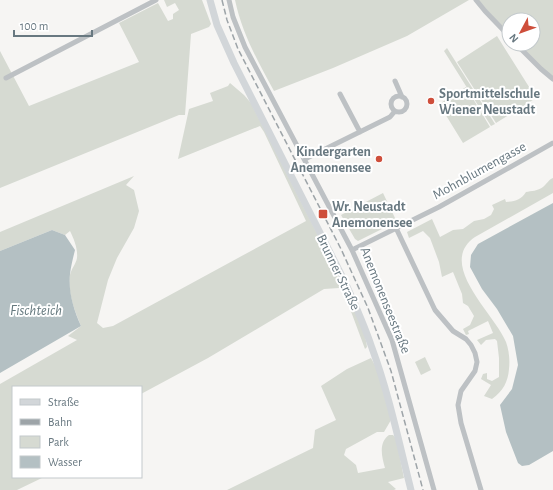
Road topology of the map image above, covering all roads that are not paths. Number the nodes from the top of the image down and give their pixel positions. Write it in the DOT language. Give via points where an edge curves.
graph roads {
  1 [pos="156,0"];
  2 [pos="210,0"];
  3 [pos="229,0"];
  4 [pos="476,0"];
  5 [pos="501,28"];
  6 [pos="524,52"];
  7 [pos="6,78"];
  8 [pos="553,79"];
  9 [pos="395,81"];
  10 [pos="340,94"];
  11 [pos="402,97"];
  12 [pos="395,111"];
  13 [pos="360,132"];
  14 [pos="553,143"];
  15 [pos="305,160"];
  16 [pos="396,228"];
  17 [pos="352,250"];
  18 [pos="411,490"];
  19 [pos="434,490"];
  20 [pos="481,490"];
  1 -- 7 [label="street"];
  2 -- 18 [label="main road, Brunner Straße" via="217,25 231,56 360,315 384,385"];
  3 -- 15 [label="street, Anemonenseestraße" via="245,47"];
  4 -- 5 [label="street"];
  6 -- 8 [label="street"];
  9 -- 11 [label="street"];
  10 -- 13 [label="street"];
  11 -- 12 [label="street" via="394,97 392,100 391,104"];
  11 -- 12 [label="street" via="406,108 403,111"];
  12 -- 13 [label="street" via="390,117"];
  13 -- 15 [label="street"];
  14 -- 16 [label="street, Mohnblumengasse" via="439,207"];
  15 -- 17 [label="street, Anemonenseestraße"];
  16 -- 17 [label="street, Mohnblumengasse"];
  16 -- 20 [label="street" via="434,310 453,331 466,339 475,353 475,371 461,391 458,405"];
  17 -- 19 [label="street, Anemonenseestraße" via="392,340"];
}
